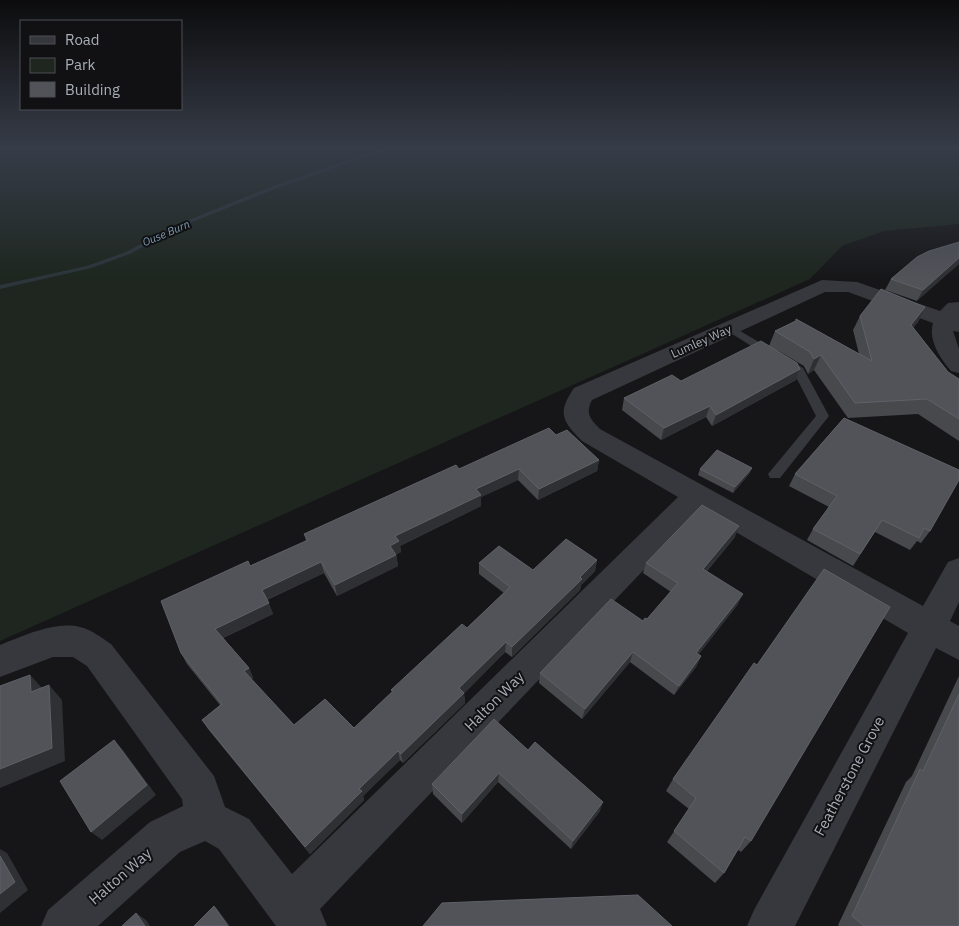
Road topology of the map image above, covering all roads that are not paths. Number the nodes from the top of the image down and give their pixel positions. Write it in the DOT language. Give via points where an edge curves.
graph roads {
  1 [pos="954,317"];
  2 [pos="730,328"];
  3 [pos="959,366"];
  4 [pos="775,474"];
  5 [pos="698,495"];
  6 [pos="959,570"];
  7 [pos="944,635"];
  8 [pos="0,662"];
  9 [pos="207,820"];
  10 [pos="297,917"];
  11 [pos="64,926"];
  12 [pos="770,926"];
  1 -- 2 [label="street, Lumley Way" via="850,286 833,285 822,286"];
  1 -- 3 [label="street" via="942,333 946,348"];
  2 -- 4 [label="lane" via="799,371 823,416"];
  2 -- 5 [label="street, Lumley Way" via="583,394 574,405 579,423 591,435"];
  5 -- 7 [label="street"];
  5 -- 10 [label="street, Halton Way"];
  6 -- 7 [label="street, Featherstone Grove"];
  7 -- 12 [label="street, Featherstone Grove"];
  8 -- 9 [label="street" via="53,642 79,642 99,655 200,790"];
  9 -- 10 [label="street" via="234,834"];
  9 -- 11 [label="street, Halton Way" via="165,837"];
}
